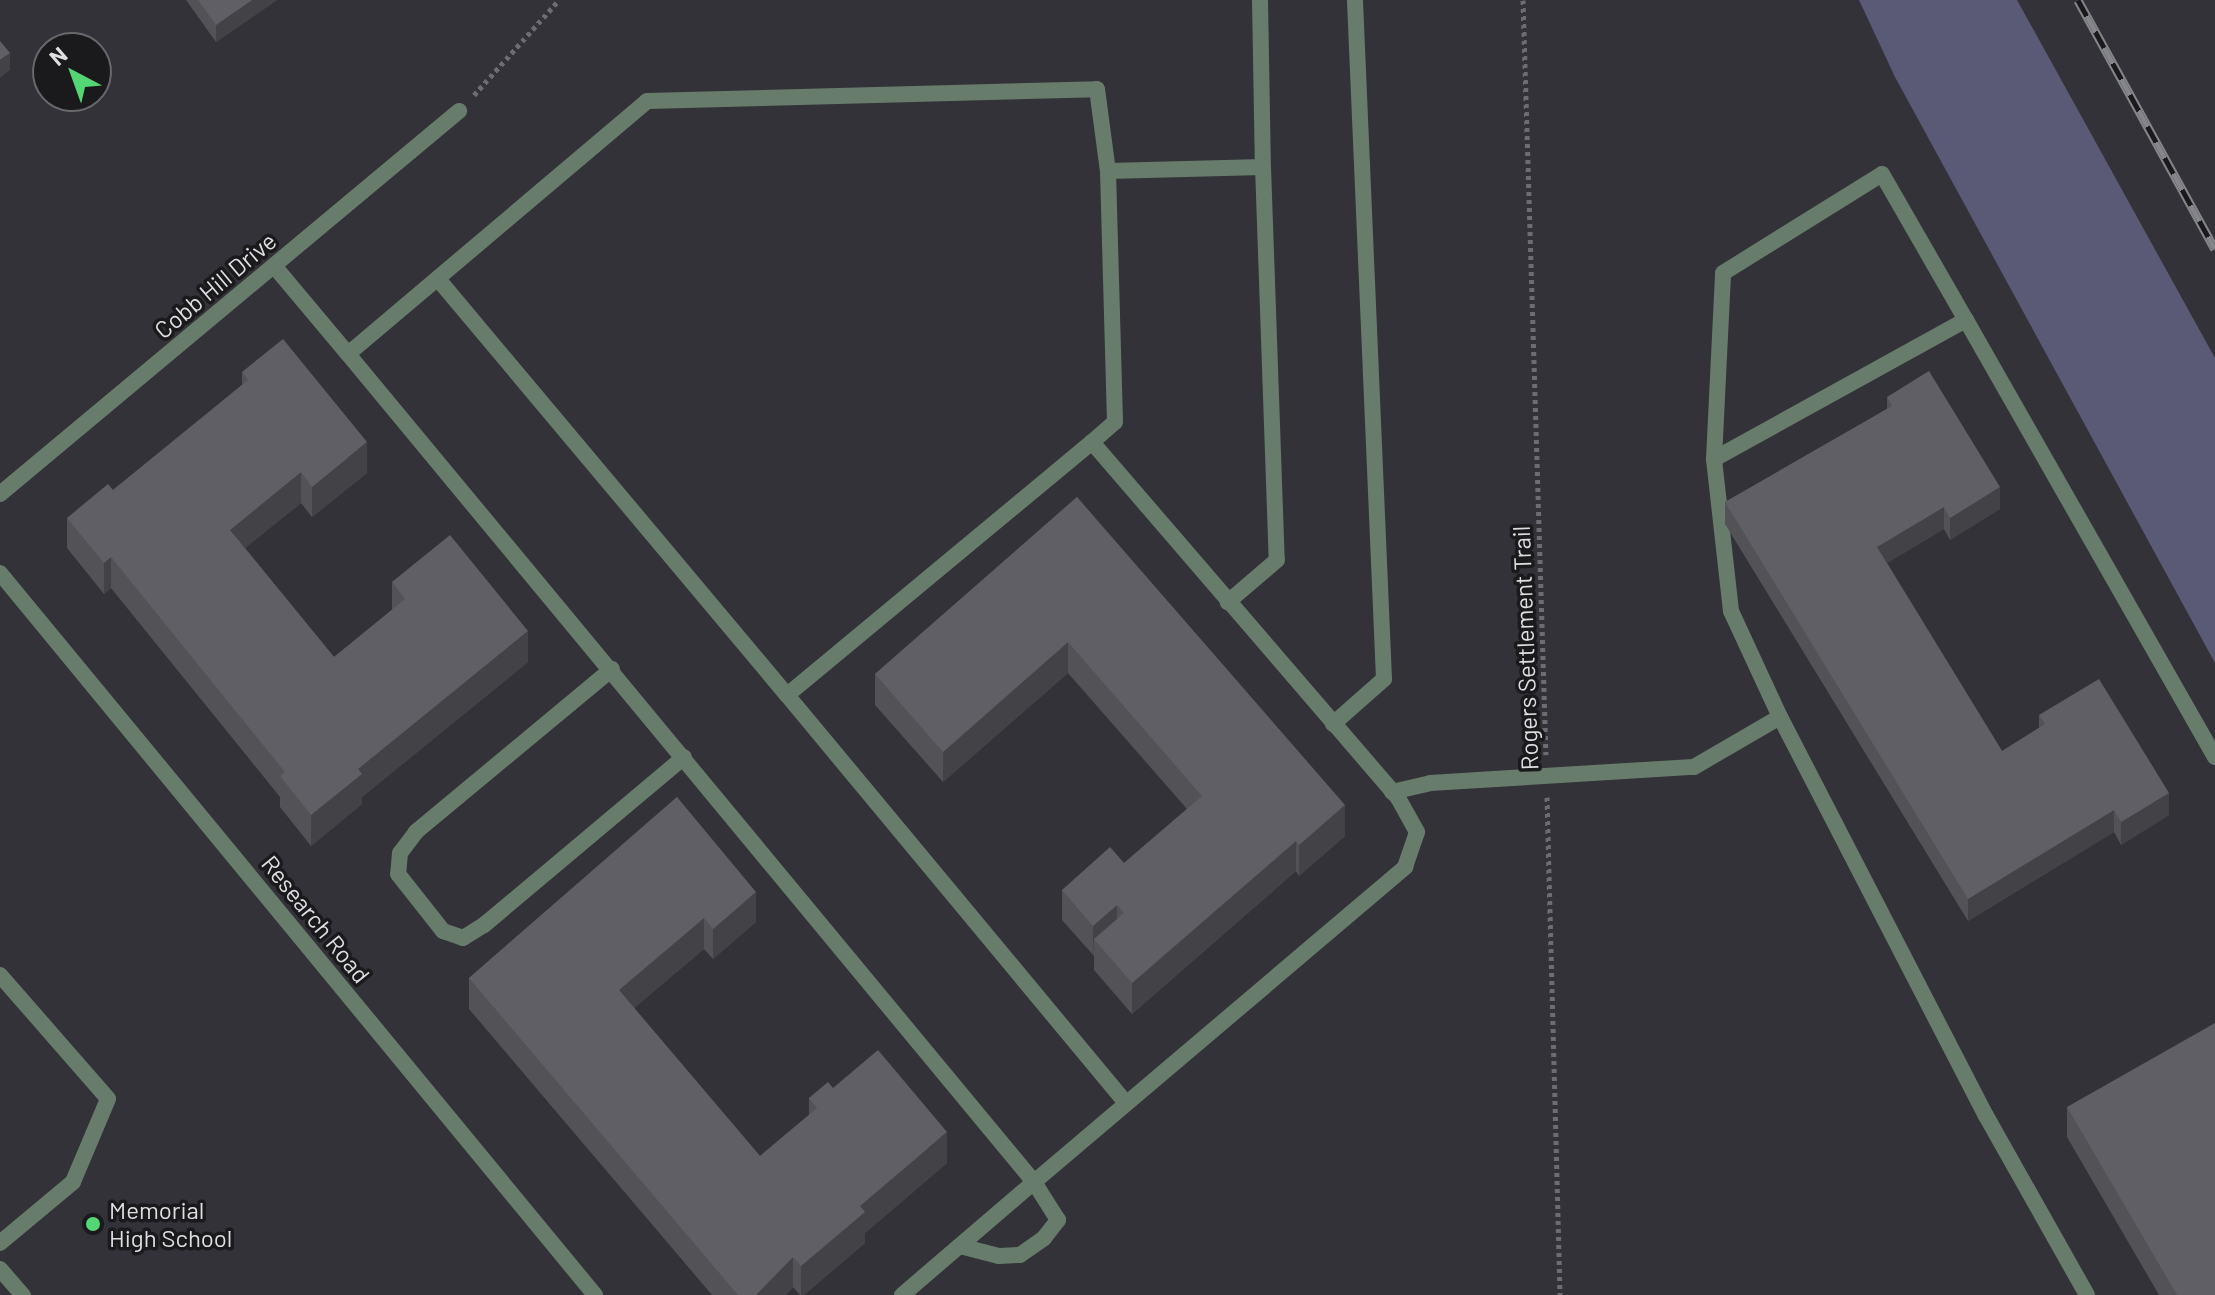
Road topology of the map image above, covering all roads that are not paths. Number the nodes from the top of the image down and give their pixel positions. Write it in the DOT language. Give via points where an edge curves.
graph roads {
  1 [pos="1260,0"];
  2 [pos="1355,0"];
  3 [pos="459,111"];
  4 [pos="1263,167"];
  5 [pos="1108,171"];
  6 [pos="275,267"];
  7 [pos="438,279"];
  8 [pos="1966,320"];
  9 [pos="348,354"];
  10 [pos="1092,442"];
  11 [pos="1714,459"];
  12 [pos="0,494"];
  13 [pos="0,573"];
  14 [pos="1228,602"];
  15 [pos="612,669"];
  16 [pos="787,695"];
  17 [pos="1780,717"];
  18 [pos="1333,724"];
  19 [pos="684,757"];
  20 [pos="2215,757"];
  21 [pos="1392,792"];
  22 [pos="0,975"];
  23 [pos="1126,1103"];
  24 [pos="1034,1182"];
  25 [pos="0,1243"];
  26 [pos="960,1246"];
  27 [pos="0,1269"];
  28 [pos="23,1295"];
  29 [pos="595,1295"];
  30 [pos="902,1295"];
  31 [pos="2087,1295"];
  1 -- 4 [label="street"];
  2 -- 18 [label="street" via="1384,679"];
  3 -- 6 [label="street, Cobb Hill Drive"];
  4 -- 5 [label="street"];
  4 -- 14 [label="street" via="1277,560"];
  5 -- 7 [label="street" via="1097,89 647,101"];
  5 -- 10 [label="street" via="1115,422"];
  6 -- 9 [label="street"];
  6 -- 12 [label="street, Cobb Hill Drive"];
  7 -- 9 [label="street"];
  7 -- 16 [label="street"];
  8 -- 11 [label="street"];
  8 -- 11 [label="street" via="1882,174 1723,273"];
  8 -- 20 [label="street"];
  9 -- 15 [label="street"];
  10 -- 14 [label="street"];
  10 -- 16 [label="street"];
  11 -- 17 [label="street" via="1731,611"];
  13 -- 29 [label="street, Research Road"];
  14 -- 18 [label="street"];
  15 -- 19 [label="street"];
  15 -- 19 [label="street" via="416,832 400,853 398,874 443,931 463,938 484,925"];
  16 -- 23 [label="street"];
  17 -- 21 [label="street" via="1694,767 1430,783"];
  17 -- 31 [label="street" via="1986,1116"];
  18 -- 21 [label="street"];
  19 -- 24 [label="street"];
  21 -- 23 [label="street" via="1417,832 1405,867"];
  22 -- 25 [label="street" via="108,1099 73,1182"];
  23 -- 24 [label="street"];
  24 -- 26 [label="street"];
  24 -- 26 [label="street" via="1058,1220 1044,1238 1020,1255 999,1256"];
  26 -- 30 [label="street"];
  27 -- 28 [label="street"];
}
